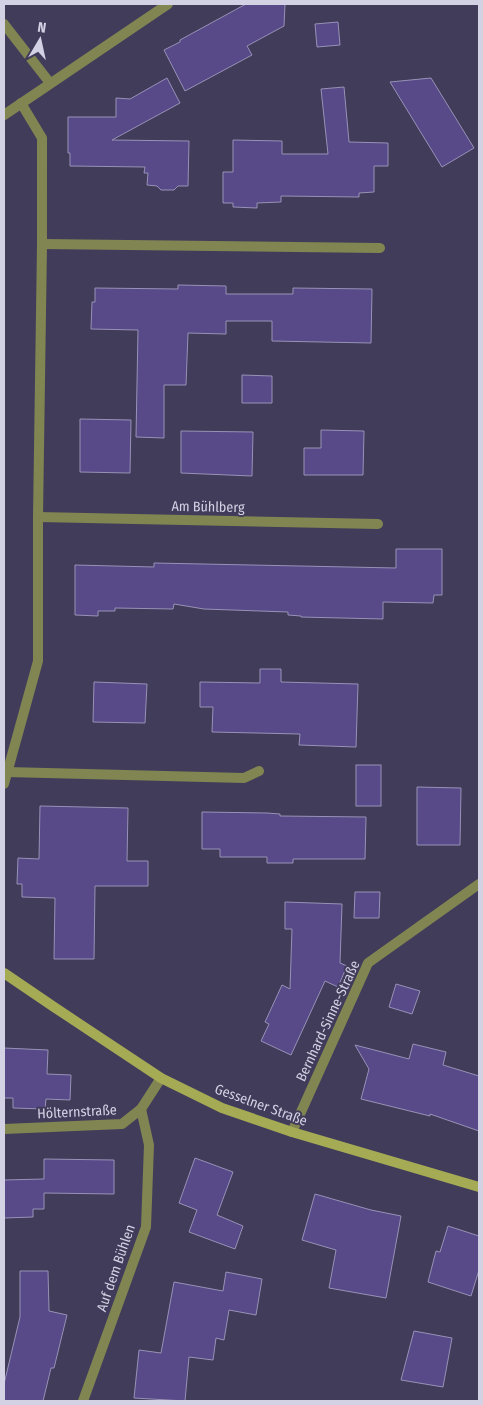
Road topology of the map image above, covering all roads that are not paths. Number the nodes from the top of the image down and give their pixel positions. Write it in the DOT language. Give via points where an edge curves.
graph roads {
  1 [pos="168,4"];
  2 [pos="4,24"];
  3 [pos="50,82"];
  4 [pos="21,104"];
  5 [pos="4,115"];
  6 [pos="42,244"];
  7 [pos="380,248"];
  8 [pos="38,517"];
  9 [pos="378,524"];
  10 [pos="259,771"];
  11 [pos="7,772"];
  12 [pos="4,784"];
  13 [pos="479,884"];
  14 [pos="4,973"];
  15 [pos="161,1078"];
  16 [pos="141,1109"];
  17 [pos="4,1129"];
  18 [pos="292,1132"];
  19 [pos="479,1188"];
  20 [pos="83,1401"];
  1 -- 3 [label="street"];
  2 -- 3 [label="street"];
  3 -- 4 [label="street"];
  4 -- 5 [label="street"];
  4 -- 6 [label="street" via="42,138"];
  6 -- 7 [label="street"];
  6 -- 8 [label="street"];
  8 -- 9 [label="street, Am Bühlberg"];
  8 -- 11 [label="street" via="38,661"];
  10 -- 11 [label="street" via="244,778"];
  11 -- 12 [label="street"];
  13 -- 18 [label="street, Bernhard-Sinne-Straße" via="368,962"];
  14 -- 15 [label="street, Gesselner Straße"];
  15 -- 16 [label="street, Hölternstraße"];
  15 -- 18 [label="street, Gesselner Straße" via="222,1108"];
  16 -- 17 [label="street, Hölternstraße" via="122,1124"];
  16 -- 20 [label="street, Auf dem Bühlen" via="149,1145 146,1226"];
  18 -- 19 [label="street, Gesselner Straße"];
}
